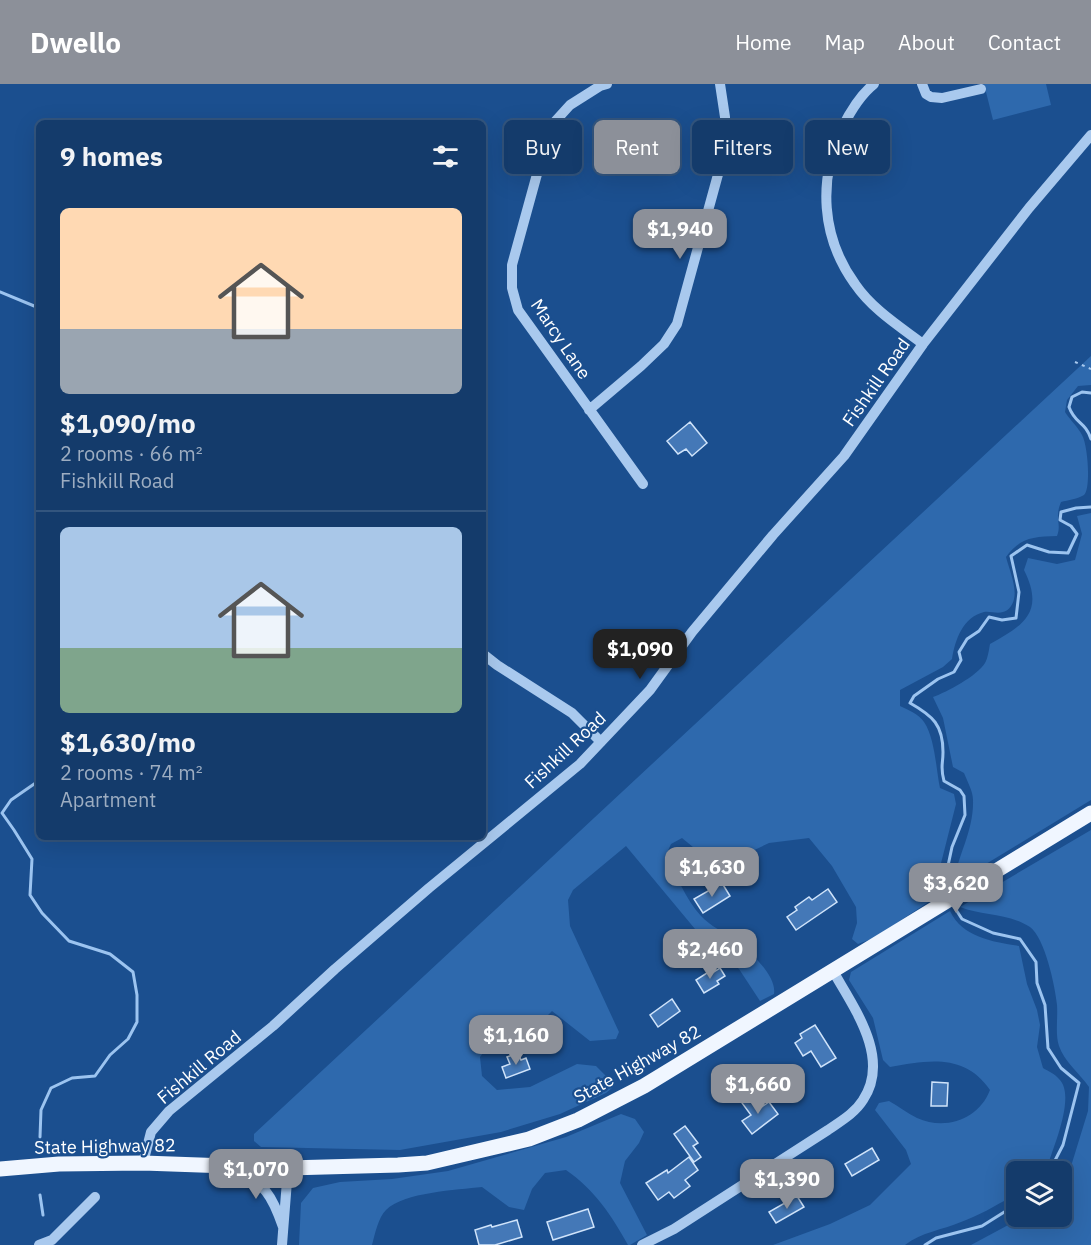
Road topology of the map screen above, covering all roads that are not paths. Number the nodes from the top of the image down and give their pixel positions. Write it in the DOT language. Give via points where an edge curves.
graph roads {
  1 [pos="607,84"];
  2 [pos="720,84"];
  3 [pos="874,84"];
  4 [pos="921,84"];
  5 [pos="981,89"];
  6 [pos="1091,135"];
  7 [pos="923,344"];
  8 [pos="589,410"];
  9 [pos="643,483"];
  10 [pos="486,656"];
  11 [pos="601,742"];
  12 [pos="1091,813"];
  13 [pos="833,971"];
  14 [pos="142,1162"];
  15 [pos="235,1167"];
  16 [pos="288,1168"];
  17 [pos="0,1169"];
  18 [pos="95,1197"];
  19 [pos="283,1227"];
  20 [pos="39,1245"];
  21 [pos="282,1245"];
  22 [pos="642,1245"];
  1 -- 8 [label="street, Marcy Lane" via="570,105 550,127 512,265 512,288 518,310"];
  2 -- 8 [label="street" via="725,150 677,324 664,344"];
  3 -- 7 [label="street" via="850,112 828,166 825,199 830,230 855,284 880,312"];
  4 -- 5 [label="street" via="926,94 936,98"];
  6 -- 7 [label="street, Fishkill Road"];
  7 -- 11 [label="street, Fishkill Road" via="843,456 692,632 650,690"];
  8 -- 9 [label="street, Marcy Lane"];
  10 -- 11 [label="street" via="572,713"];
  11 -- 14 [label="street, Fishkill Road" via="580,764 170,1111 151,1132"];
  12 -- 13 [label="main road, State Highway 82"];
  13 -- 16 [label="main road, State Highway 82" via="628,1095 529,1139 426,1163"];
  13 -- 22 [label="street" via="860,1019 873,1054 874,1077 862,1102 828,1130 693,1217"];
  14 -- 15 [label="main road, State Highway 82"];
  14 -- 17 [label="main road, State Highway 82"];
  15 -- 16 [label="main road, State Highway 82"];
  15 -- 19 [label="street" via="264,1187 274,1201"];
  16 -- 19 [label="street"];
  18 -- 20 [label="street" via="52,1240"];
  19 -- 21 [label="street"];
}
